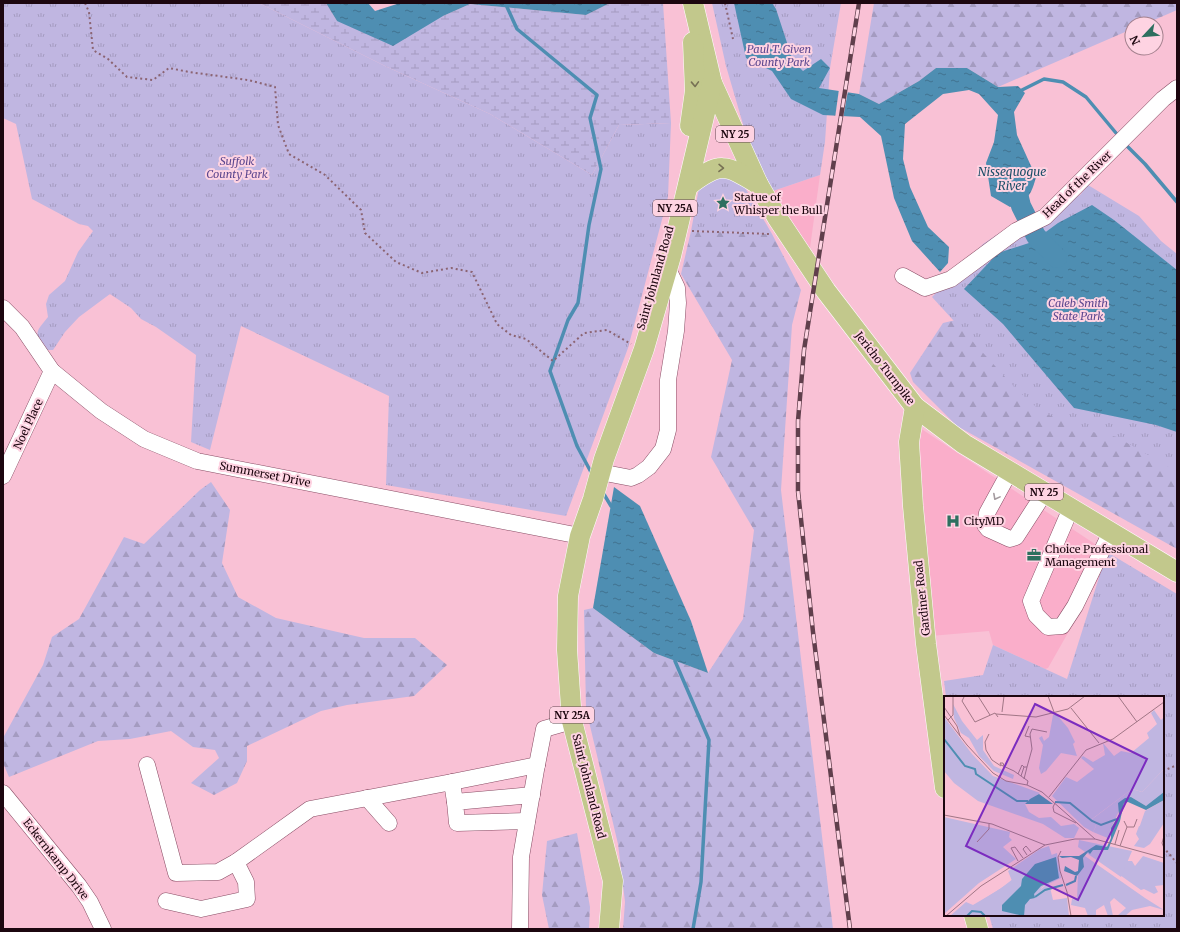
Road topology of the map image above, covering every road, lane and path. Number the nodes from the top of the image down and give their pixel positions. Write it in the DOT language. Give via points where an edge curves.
graph roads {
  1 [pos="85,3"];
  2 [pos="692,3"];
  3 [pos="725,3"];
  4 [pos="733,39"];
  5 [pos="712,83"];
  6 [pos="1177,88"];
  7 [pos="697,124"];
  8 [pos="732,126"];
  9 [pos="758,184"];
  10 [pos="688,186"];
  11 [pos="691,231"];
  12 [pos="771,234"];
  13 [pos="668,269"];
  14 [pos="903,276"];
  15 [pos="3,308"];
  16 [pos="631,344"];
  17 [pos="52,372"];
  18 [pos="915,407"];
  19 [pos="622,409"];
  20 [pos="602,466"];
  21 [pos="1010,471"];
  22 [pos="3,476"];
  23 [pos="1045,492"];
  24 [pos="1071,508"];
  25 [pos="1111,532"];
  26 [pos="580,536"];
  27 [pos="1177,572"];
  28 [pos="572,721"];
  29 [pos="148,765"];
  30 [pos="537,765"];
  31 [pos="1177,766"];
  32 [pos="1164,771"];
  33 [pos="944,780"];
  34 [pos="452,782"];
  35 [pos="3,794"];
  36 [pos="532,795"];
  37 [pos="367,798"];
  38 [pos="455,802"];
  39 [pos="527,820"];
  40 [pos="389,823"];
  41 [pos="1164,848"];
  42 [pos="236,862"];
  43 [pos="1177,863"];
  44 [pos="166,901"];
  45 [pos="974,916"];
  46 [pos="103,929"];
  47 [pos="520,929"];
  48 [pos="609,929"];
  49 [pos="978,929"];
  1 -- 16 [label="path" via="89,12 94,50 127,77 153,80 169,68 275,86 278,125 289,154 325,175 361,210 365,232 396,262 422,272 451,268 472,272 497,324 511,335 526,339 553,360 584,333 607,330"];
  2 -- 5 [label="main road, NY 25"];
  2 -- 7 [label="main road, Saint Johnland Road / NY 25A, one-way"];
  3 -- 4 [label="path"];
  5 -- 7 [label="main road, Saint Johnland Road / NY 25A"];
  5 -- 8 [label="main road, Jericho Turnpike / NY 25"];
  6 -- 14 [label="street, Head of the River" via="1045,217 1016,230 951,278 925,288"];
  7 -- 8 [label="main road" via="710,117"];
  7 -- 10 [label="main road, Saint Johnland Road / NY 25A"];
  7 -- 19 [label="main road, Saint Johnland Road / NY 25A" via="644,315"];
  8 -- 9 [label="main road, Jericho Turnpike / NY 25"];
  10 -- 9 [label="main road, one-way" via="715,168 728,168"];
  9 -- 18 [label="main road, Jericho Turnpike / NY 25" via="826,291"];
  10 -- 13 [label="main road, Saint Johnland Road / NY 25A"];
  11 -- 12 [label="path"];
  13 -- 19 [label="main road, Saint Johnland Road / NY 25A"];
  13 -- 20 [label="street" via="677,288 678,303 668,380 668,430 663,449 649,467 631,478"];
  15 -- 17 [label="street, Summerset Drive" via="22,327"];
  17 -- 22 [label="street, Noel Place"];
  17 -- 26 [label="street, Summerset Drive" via="101,411 144,439 197,461"];
  18 -- 21 [label="main road, Jericho Turnpike / NY 25" via="964,444"];
  18 -- 33 [label="main road, Gardiner Road" via="909,442 913,506 926,644"];
  19 -- 20 [label="main road, Saint Johnland Road / NY 25A"];
  20 -- 26 [label="main road, Saint Johnland Road / NY 25A"];
  21 -- 23 [label="main road, Jericho Turnpike / NY 25"];
  21 -- 23 [label="street, one-way" via="987,513 985,525 988,529 1010,539 1016,537"];
  23 -- 24 [label="main road, Jericho Turnpike / NY 25"];
  24 -- 25 [label="main road, Jericho Turnpike / NY 25"];
  24 -- 25 [label="street" via="1031,601 1036,615 1048,627 1062,626 1075,606"];
  25 -- 27 [label="main road, Jericho Turnpike / NY 25"];
  26 -- 28 [label="main road, Saint Johnland Road / NY 25A" via="568,596 567,650"];
  28 -- 30 [label="street" via="544,729"];
  28 -- 48 [label="main road, Saint Johnland Road / NY 25A" via="613,881"];
  29 -- 42 [label="street" via="176,874 218,872"];
  30 -- 34 [label="street"];
  30 -- 36 [label="street"];
  31 -- 32 [label="path"];
  34 -- 37 [label="street"];
  34 -- 38 [label="street"];
  35 -- 46 [label="street, Eckernkamp Drive" via="79,886"];
  36 -- 38 [label="street"];
  36 -- 39 [label="street"];
  37 -- 40 [label="street"];
  37 -- 42 [label="street" via="310,809"];
  38 -- 39 [label="street" via="457,824"];
  39 -- 47 [label="street" via="521,857"];
  41 -- 43 [label="path"];
  42 -- 44 [label="street" via="246,882 247,899 201,909"];
  45 -- 49 [label="main road"];
}
